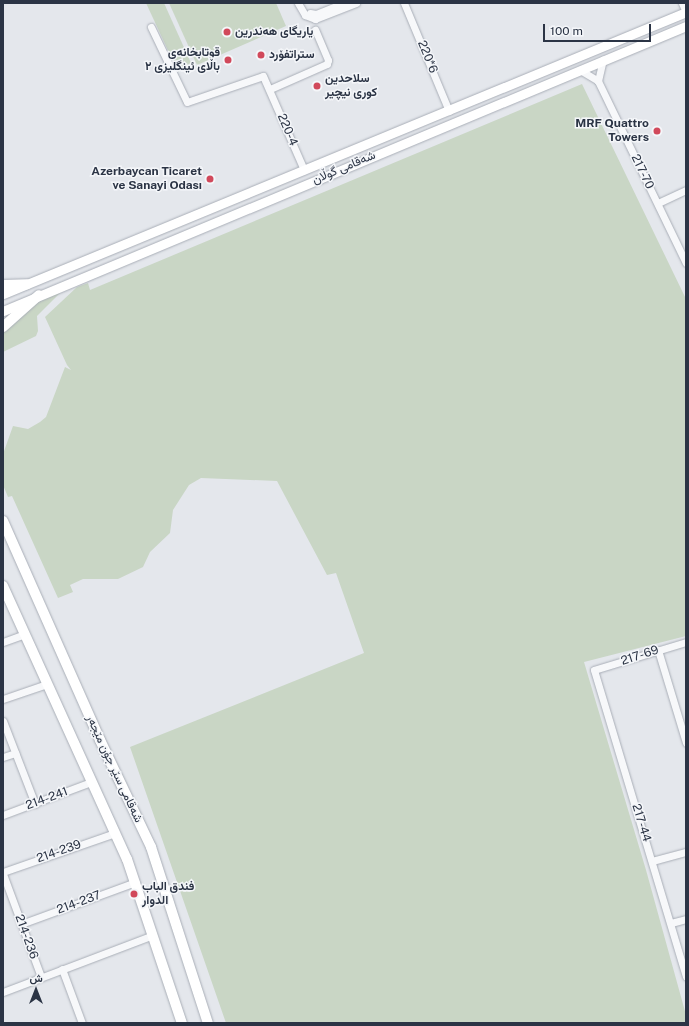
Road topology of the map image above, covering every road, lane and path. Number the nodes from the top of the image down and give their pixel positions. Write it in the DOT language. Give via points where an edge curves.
graph roads {
  1 [pos="298,3"];
  2 [pos="303,3"];
  3 [pos="343,3"];
  4 [pos="356,3"];
  5 [pos="404,3"];
  6 [pos="682,3"];
  7 [pos="686,12"];
  8 [pos="686,26"];
  9 [pos="151,27"];
  10 [pos="315,30"];
  11 [pos="603,60"];
  12 [pos="580,70"];
  13 [pos="598,81"];
  14 [pos="270,89"];
  15 [pos="449,111"];
  16 [pos="304,170"];
  17 [pos="283,179"];
  18 [pos="686,190"];
  19 [pos="289,191"];
  20 [pos="658,203"];
  21 [pos="686,263"];
  22 [pos="28,284"];
  23 [pos="3,285"];
  24 [pos="3,294"];
  25 [pos="39,295"];
  26 [pos="3,310"];
  27 [pos="3,327"];
  28 [pos="3,521"];
  29 [pos="3,586"];
  30 [pos="25,634"];
  31 [pos="3,642"];
  32 [pos="686,642"];
  33 [pos="658,650"];
  34 [pos="594,670"];
  35 [pos="47,684"];
  36 [pos="3,699"];
  37 [pos="682,716"];
  38 [pos="3,721"];
  39 [pos="686,743"];
  40 [pos="15,753"];
  41 [pos="3,757"];
  42 [pos="91,782"];
  43 [pos="35,804"];
  44 [pos="3,816"];
  45 [pos="115,833"];
  46 [pos="686,852"];
  47 [pos="652,861"];
  48 [pos="3,873"];
  49 [pos="136,882"];
  50 [pos="686,919"];
  51 [pos="670,923"];
  52 [pos="21,924"];
  53 [pos="153,935"];
  54 [pos="62,969"];
  55 [pos="686,976"];
  56 [pos="41,977"];
  57 [pos="3,992"];
  58 [pos="79,1022"];
  59 [pos="182,1023"];
  60 [pos="208,1023"];
  1 -- 4 [label="street" via="304,15 315,19"];
  2 -- 3 [label="street" via="308,12 315,14"];
  5 -- 15 [label="street, 220*6"];
  6 -- 7 [label="street"];
  7 -- 15 [label="main road, شەقامی گوڵان"];
  8 -- 11 [label="main road, شەقامی گوڵان"];
  9 -- 14 [label="street, 220-4" via="187,102 260,74"];
  10 -- 14 [label="street" via="328,60 327,64"];
  11 -- 12 [label="main road, شەقامی گوڵان"];
  11 -- 13 [label="street"];
  12 -- 13 [label="street"];
  12 -- 19 [label="main road, شەقامی گوڵان"];
  13 -- 20 [label="street, 217-70"];
  14 -- 16 [label="street, 220-4"];
  15 -- 16 [label="main road, شەقامی گوڵان"];
  16 -- 17 [label="main road, شەقامی گوڵان"];
  17 -- 19 [label="main road" via="279,187 282,191"];
  17 -- 22 [label="main road, شەقامی گوڵان"];
  18 -- 20 [label="street"];
  19 -- 25 [label="main road, شەقامی گوڵان"];
  20 -- 21 [label="street, 217-70"];
  22 -- 23 [label="highway"];
  22 -- 24 [label="main road, شەقامی گوڵان"];
  25 -- 26 [label="main road, شەقامی گوڵان"];
  25 -- 27 [label="highway"];
  28 -- 60 [label="highway, شەقامی سێر جۆن مێجەر" via="151,847"];
  29 -- 30 [label="highway, شەقامی سێر جۆن مێجەر"];
  30 -- 31 [label="street"];
  30 -- 35 [label="highway, شەقامی سێر جۆن مێجەر"];
  32 -- 33 [label="street, 217-69"];
  33 -- 34 [label="street, 217-69"];
  33 -- 37 [label="street"];
  34 -- 47 [label="street, 217-44"];
  35 -- 36 [label="street"];
  35 -- 42 [label="highway, شەقامی سێر جۆن مێجەر"];
  37 -- 39 [label="street"];
  38 -- 40 [label="street"];
  40 -- 41 [label="street"];
  40 -- 43 [label="street"];
  42 -- 43 [label="street, 214-241"];
  42 -- 45 [label="highway, شەقامی سێر جۆن مێجەر"];
  43 -- 44 [label="street, 214-241"];
  45 -- 48 [label="street, 214-239"];
  45 -- 49 [label="highway, شەقامی سێر جۆن مێجەر"];
  46 -- 47 [label="street"];
  47 -- 51 [label="street, 217-44"];
  48 -- 52 [label="street, 214-236"];
  49 -- 52 [label="street, 214-237"];
  49 -- 53 [label="highway, شەقامی سێر جۆن مێجەر"];
  50 -- 51 [label="street"];
  51 -- 55 [label="street, 217-44"];
  52 -- 56 [label="street, 214-236"];
  53 -- 54 [label="street"];
  53 -- 59 [label="highway, شەقامی سێر جۆن مێجەر"];
  54 -- 56 [label="street"];
  54 -- 58 [label="street"];
  56 -- 57 [label="street"];
}
